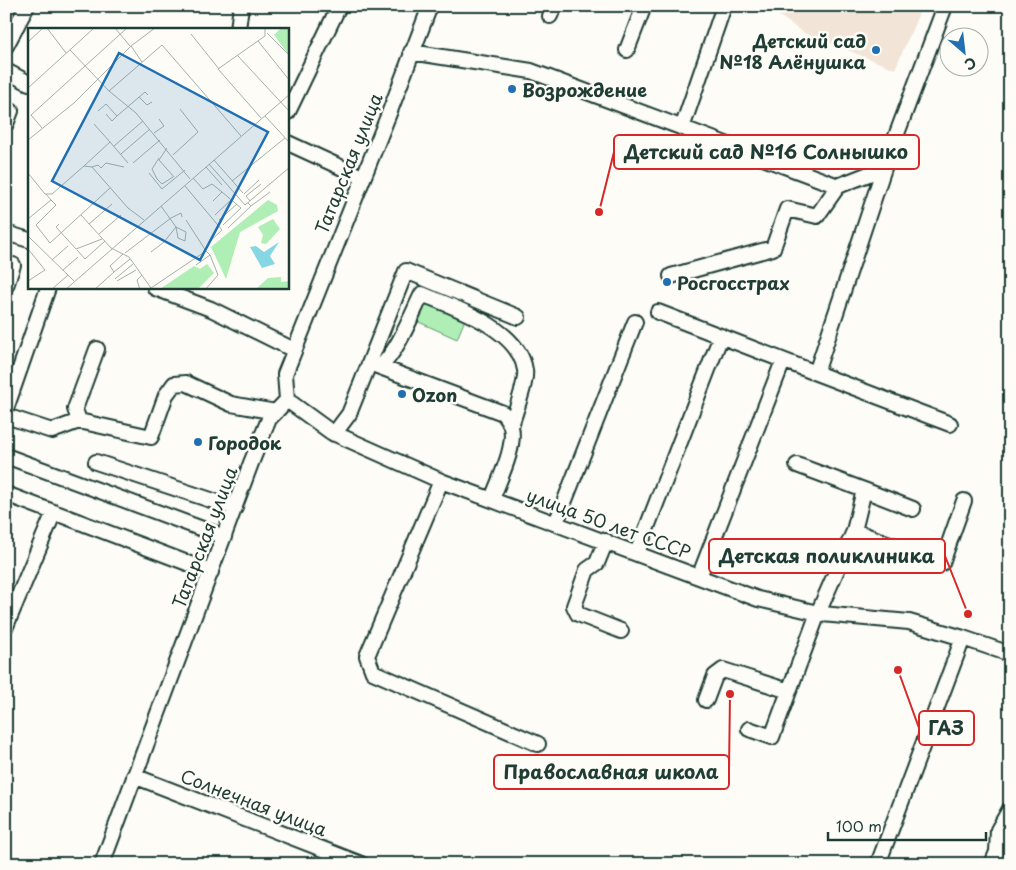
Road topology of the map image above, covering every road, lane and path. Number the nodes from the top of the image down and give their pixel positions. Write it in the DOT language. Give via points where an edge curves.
graph roads {
  1 [pos="27,6"];
  2 [pos="241,6"];
  3 [pos="339,6"];
  4 [pos="430,6"];
  5 [pos="644,6"];
  6 [pos="724,6"];
  7 [pos="945,6"];
  8 [pos="238,28"];
  9 [pos="6,46"];
  10 [pos="627,50"];
  11 [pos="411,52"];
  12 [pos="6,71"];
  13 [pos="28,82"];
  14 [pos="289,110"];
  15 [pos="682,128"];
  16 [pos="289,143"];
  17 [pos="884,168"];
  18 [pos="362,177"];
  19 [pos="838,186"];
  20 [pos="6,233"];
  21 [pos="28,240"];
  22 [pos="14,265"];
  23 [pos="672,276"];
  24 [pos="6,286"];
  25 [pos="48,289"];
  26 [pos="158,289"];
  27 [pos="658,312"];
  28 [pos="518,317"];
  29 [pos="635,322"];
  30 [pos="721,336"];
  31 [pos="97,349"];
  32 [pos="294,350"];
  33 [pos="783,360"];
  34 [pos="375,365"];
  35 [pos="816,373"];
  36 [pos="287,400"];
  37 [pos="6,409"];
  38 [pos="276,412"];
  39 [pos="6,416"];
  40 [pos="79,421"];
  41 [pos="950,424"];
  42 [pos="511,426"];
  43 [pos="334,434"];
  44 [pos="6,456"];
  45 [pos="96,462"];
  46 [pos="796,465"];
  47 [pos="441,480"];
  48 [pos="864,490"];
  49 [pos="6,494"];
  50 [pos="492,499"];
  51 [pos="964,501"];
  52 [pos="235,508"];
  53 [pos="913,509"];
  54 [pos="54,512"];
  55 [pos="556,523"];
  56 [pos="854,531"];
  57 [pos="224,537"];
  58 [pos="606,541"];
  59 [pos="637,553"];
  60 [pos="211,572"];
  61 [pos="699,576"];
  62 [pos="818,613"];
  63 [pos="6,626"];
  64 [pos="621,631"];
  65 [pos="964,638"];
  66 [pos="1010,654"];
  67 [pos="789,691"];
  68 [pos="706,700"];
  69 [pos="748,729"];
  70 [pos="538,744"];
  71 [pos="134,776"];
  72 [pos="1010,809"];
  73 [pos="102,864"];
  74 [pos="360,864"];
  75 [pos="878,864"];
  76 [pos="992,864"];
  1 -- 9 [label="street"];
  2 -- 8 [label="street"];
  3 -- 14 [label="street"];
  4 -- 11 [label="street, Татарская улица"];
  5 -- 10 [label="street"];
  6 -- 15 [label="street"];
  7 -- 17 [label="street"];
  11 -- 15 [label="street" via="531,71"];
  11 -- 18 [label="street, Татарская улица"];
  12 -- 13 [label="street"];
  15 -- 19 [label="street"];
  16 -- 18 [label="street"];
  17 -- 19 [label="street"];
  17 -- 35 [label="street"];
  18 -- 32 [label="street, Татарская улица"];
  19 -- 23 [label="street" via="817,216 787,209 773,248"];
  20 -- 21 [label="street"];
  22 -- 24 [label="street"];
  25 -- 37 [label="street"];
  26 -- 32 [label="street" via="211,310"];
  27 -- 30 [label="street"];
  28 -- 34 [label="street" via="406,271"];
  29 -- 55 [label="street"];
  30 -- 33 [label="street"];
  30 -- 59 [label="street"];
  31 -- 40 [label="street" via="75,410"];
  32 -- 36 [label="street, Татарская улица" via="284,374"];
  33 -- 35 [label="street"];
  33 -- 61 [label="street"];
  34 -- 42 [label="street" via="503,413"];
  34 -- 42 [label="street" via="386,362 422,294 459,309 509,338 516,347 525,372"];
  34 -- 43 [label="street" via="349,414"];
  35 -- 41 [label="street"];
  36 -- 38 [label="street, Татарская улица"];
  36 -- 43 [label="street, улица 50 лет СССР"];
  38 -- 40 [label="street" via="231,404 186,384 174,384 166,395 151,437"];
  38 -- 52 [label="street, Татарская улица" via="269,420"];
  39 -- 40 [label="street" via="52,431"];
  42 -- 50 [label="street" via="507,461"];
  43 -- 47 [label="street, улица 50 лет СССР"];
  44 -- 57 [label="street"];
  45 -- 52 [label="street"];
  46 -- 48 [label="street"];
  47 -- 50 [label="street, улица 50 лет СССР"];
  47 -- 70 [label="street" via="367,656 373,672"];
  48 -- 53 [label="street"];
  48 -- 56 [label="street"];
  49 -- 54 [label="street"];
  50 -- 55 [label="street, улица 50 лет СССР"];
  51 -- 56 [label="street" via="942,563"];
  52 -- 57 [label="street, Татарская улица"];
  54 -- 60 [label="street"];
  54 -- 63 [label="street"];
  55 -- 58 [label="street, улица 50 лет СССР"];
  56 -- 62 [label="street"];
  57 -- 60 [label="street, Татарская улица"];
  58 -- 59 [label="street, улица 50 лет СССР"];
  58 -- 64 [label="street" via="597,563 586,570 574,606 575,611"];
  59 -- 61 [label="street, улица 50 лет СССР"];
  60 -- 71 [label="street, Татарская улица"];
  61 -- 62 [label="street, улица 50 лет СССР" via="758,599"];
  62 -- 65 [label="street, улица 50 лет СССР" via="909,622"];
  62 -- 67 [label="street"];
  65 -- 66 [label="street, улица 50 лет СССР"];
  65 -- 75 [label="street"];
  67 -- 68 [label="street" via="723,670 715,676"];
  67 -- 69 [label="street" via="772,736"];
  71 -- 73 [label="street, Татарская улица"];
  71 -- 74 [label="street, Солнечная улица"];
  72 -- 76 [label="street" via="998,830 997,852"];
}
